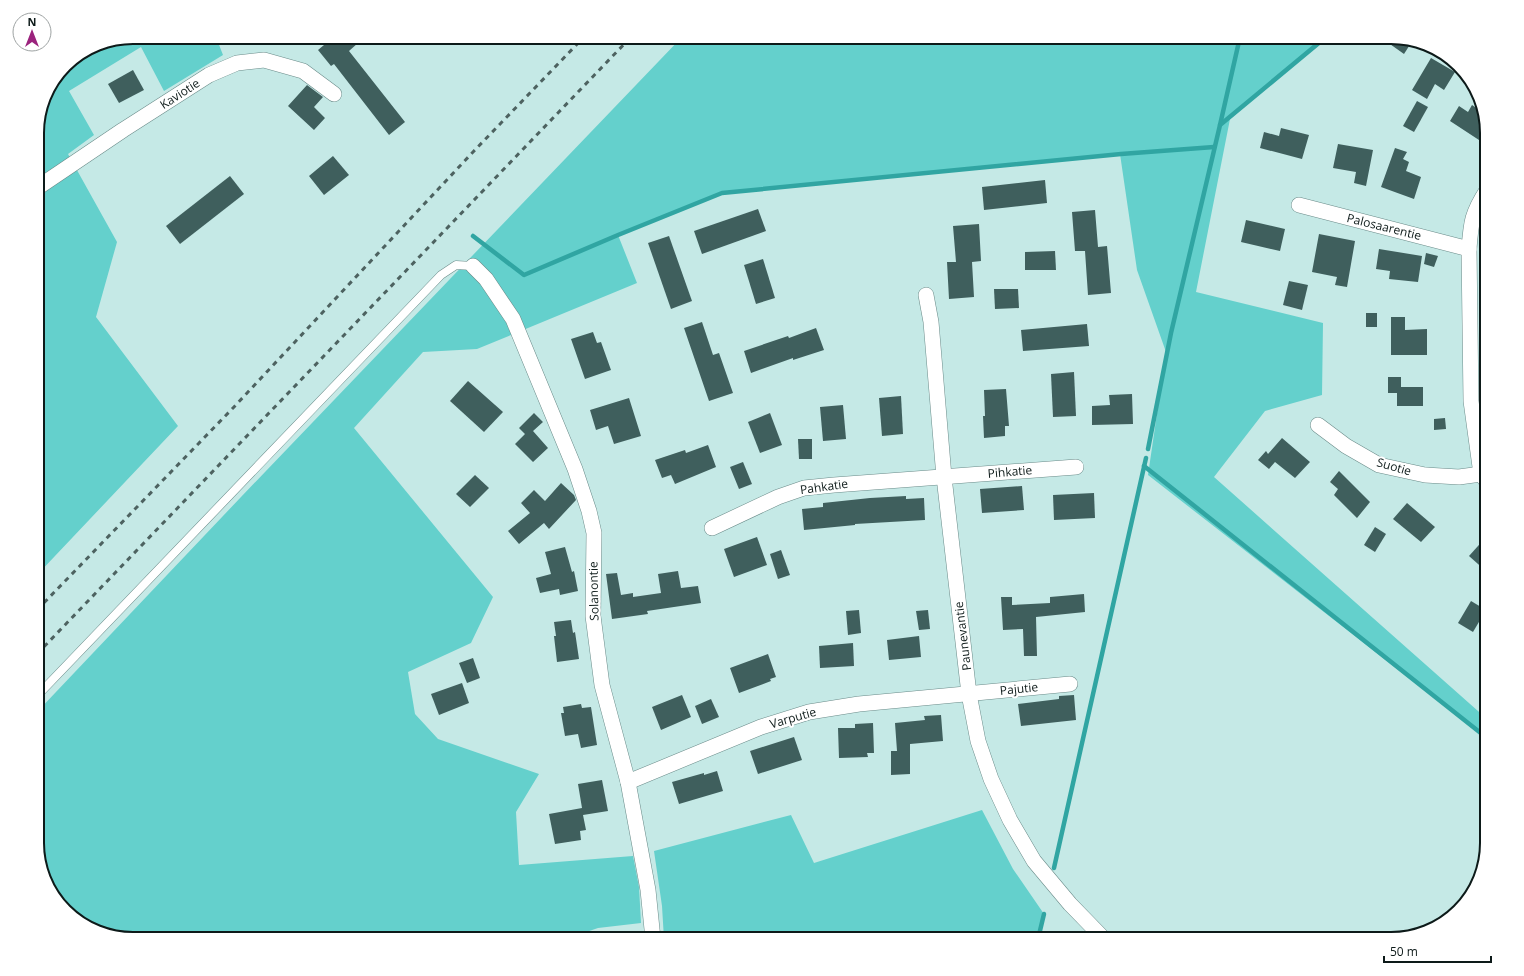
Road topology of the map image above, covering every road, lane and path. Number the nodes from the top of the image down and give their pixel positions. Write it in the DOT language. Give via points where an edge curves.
graph roads {
  1 [pos="334,94"];
  2 [pos="44,183"];
  3 [pos="1480,201"];
  4 [pos="1299,205"];
  5 [pos="1469,249"];
  6 [pos="473,266"];
  7 [pos="926,295"];
  8 [pos="1318,425"];
  9 [pos="1480,454"];
  10 [pos="1076,467"];
  11 [pos="944,477"];
  12 [pos="1480,478"];
  13 [pos="712,528"];
  14 [pos="1070,684"];
  15 [pos="44,689"];
  16 [pos="969,694"];
  17 [pos="628,782"];
  18 [pos="652,932"];
  19 [pos="1097,932"];
  1 -- 2 [label="street, Kaviotie" via="303,71 264,60 237,63 209,75"];
  3 -- 5 [label="street" via="1471,225"];
  4 -- 5 [label="street, Palosaarentie"];
  5 -- 9 [label="street" via="1471,401"];
  6 -- 15 [label="lane" via="456,265 441,275"];
  6 -- 17 [label="street, Solanontie" via="486,279 513,319 575,469 589,511 594,533 593,616 602,685"];
  7 -- 11 [label="street, Paunevantie" via="931,322"];
  8 -- 12 [label="street, Suotie" via="1346,446 1379,464 1425,476"];
  10 -- 11 [label="street, Pihkatie"];
  11 -- 13 [label="street, Pahkatie" via="804,488 778,497"];
  11 -- 16 [label="street, Paunevantie"];
  14 -- 16 [label="street, Pajutie"];
  16 -- 17 [label="street, Varputie" via="859,704 809,712 761,727"];
  16 -- 19 [label="street, Paunevantie" via="978,741 991,779 1010,820 1034,861"];
  17 -- 18 [label="street, Solanontie" via="648,890"];
}
